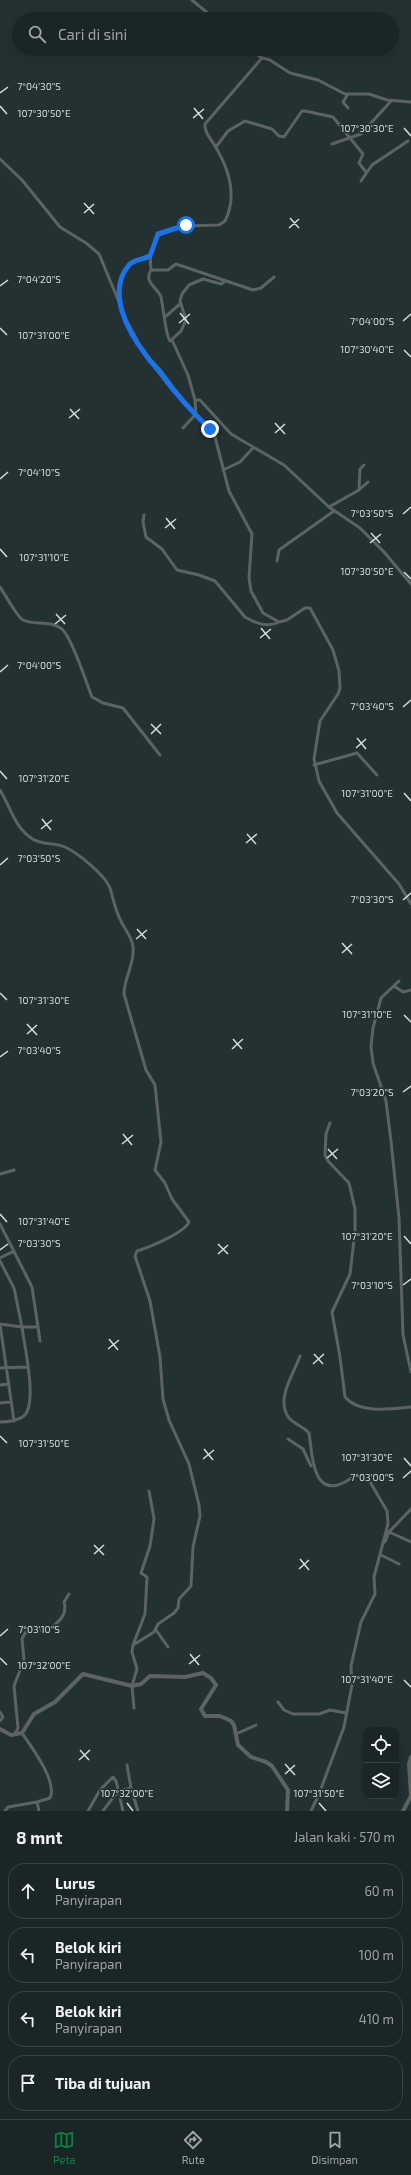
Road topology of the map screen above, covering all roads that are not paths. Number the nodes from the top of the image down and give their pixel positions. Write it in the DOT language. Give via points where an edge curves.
graph roads {
  1 [pos="192,0"];
  2 [pos="207,12"];
  3 [pos="260,56"];
  4 [pos="262,58"];
  5 [pos="348,94"];
  6 [pos="392,100"];
  7 [pos="411,102"];
  8 [pos="348,108"];
  9 [pos="350,138"];
  10 [pos="408,141"];
  11 [pos="332,144"];
  12 [pos="216,147"];
  13 [pos="0,158"];
  14 [pos="366,172"];
  15 [pos="361,181"];
  16 [pos="150,256"];
  17 [pos="151,270"];
  18 [pos="274,277"];
  19 [pos="225,281"];
  20 [pos="120,303"];
  21 [pos="180,304"];
  22 [pos="165,317"];
  23 [pos="172,340"];
  24 [pos="195,400"];
  25 [pos="196,414"];
  26 [pos="183,428"];
  27 [pos="253,448"];
  28 [pos="364,465"];
  29 [pos="223,470"];
  30 [pos="368,482"];
  31 [pos="359,490"];
  32 [pos="330,507"];
  33 [pos="334,510"];
  34 [pos="144,515"];
  35 [pos="277,561"];
  36 [pos="411,584"];
  37 [pos="0,587"];
  38 [pos="279,622"];
  39 [pos="160,755"];
  40 [pos="314,765"];
  41 [pos="377,775"];
  42 [pos="0,790"];
  43 [pos="411,904"];
  44 [pos="399,982"];
  45 [pos="393,986"];
  46 [pos="411,990"];
  47 [pos="330,1123"];
  48 [pos="14,1170"];
  49 [pos="0,1174"];
  50 [pos="0,1224"];
  51 [pos="14,1251"];
  52 [pos="0,1258"];
  53 [pos="0,1261"];
  54 [pos="0,1324"];
  55 [pos="22,1327"];
  56 [pos="38,1327"];
  57 [pos="40,1341"];
  58 [pos="0,1350"];
  59 [pos="5,1350"];
  60 [pos="300,1356"];
  61 [pos="27,1367"];
  62 [pos="0,1368"];
  63 [pos="7,1368"];
  64 [pos="411,1372"];
  65 [pos="9,1384"];
  66 [pos="0,1385"];
  67 [pos="10,1402"];
  68 [pos="0,1403"];
  69 [pos="411,1407"];
  70 [pos="14,1421"];
  71 [pos="0,1422"];
  72 [pos="288,1439"];
  73 [pos="313,1469"];
  74 [pos="149,1491"];
  75 [pos="411,1509"];
  76 [pos="390,1532"];
  77 [pos="411,1542"];
  78 [pos="384,1544"];
  79 [pos="381,1555"];
  80 [pos="399,1564"];
  81 [pos="69,1594"];
  82 [pos="156,1630"];
  83 [pos="133,1645"];
  84 [pos="168,1647"];
  85 [pos="132,1686"];
  86 [pos="278,1702"];
  87 [pos="134,1708"];
  88 [pos="0,1712"];
  89 [pos="346,1713"];
  90 [pos="0,1721"];
  91 [pos="256,1725"];
  92 [pos="0,1729"];
  93 [pos="22,1733"];
  94 [pos="236,1734"];
  95 [pos="11,1735"];
  96 [pos="411,1757"];
  97 [pos="127,1765"];
  98 [pos="131,1788"];
  99 [pos="118,1791"];
  100 [pos="37,1802"];
  101 [pos="107,1805"];
  102 [pos="5,1811"];
  103 [pos="39,1811"];
  104 [pos="88,1811"];
  105 [pos="103,1811"];
  106 [pos="108,1811"];
  107 [pos="122,1811"];
  108 [pos="138,1811"];
  109 [pos="287,1811"];
  110 [pos="311,1811"];
  111 [pos="403,1811"];
  1 -- 2 [label="street"];
  3 -- 4 [label="street"];
  4 -- 5 [label="street" via="270,60 290,73 318,80"];
  4 -- 12 [label="street" via="206,121 205,130"];
  5 -- 6 [label="street" via="369,94"];
  5 -- 8 [label="street" via="343,102"];
  6 -- 7 [label="street"];
  6 -- 9 [label="street" via="365,131"];
  9 -- 11 [label="street"];
  9 -- 12 [label="street" via="333,117 302,112 284,137 272,129 244,121 228,131"];
  9 -- 14 [label="street" via="364,155 359,163"];
  10 -- 14 [label="street" via="377,161"];
  12 -- 16 [label="street" via="232,189 225,221 219,225 186,225 160,232"];
  13 -- 20 [label="street" via="60,227 99,254"];
  14 -- 15 [label="street"];
  16 -- 17 [label="street"];
  16 -- 20 [label="street" via="132,262 126,270 120,282"];
  17 -- 19 [label="street" via="168,270 174,263"];
  17 -- 22 [label="street" via="150,283 160,294"];
  18 -- 19 [label="street" via="261,288 253,290"];
  19 -- 21 [label="street" via="221,284 198,280 185,290"];
  20 -- 25 [label="street" via="141,349 173,391"];
  21 -- 22 [label="street"];
  21 -- 23 [label="street" via="186,320 181,331"];
  22 -- 23 [label="street" via="168,340"];
  23 -- 24 [label="street" via="188,375"];
  24 -- 25 [label="street"];
  24 -- 27 [label="street" via="200,400 231,434"];
  25 -- 26 [label="street"];
  25 -- 29 [label="street" via="215,438"];
  27 -- 29 [label="street" via="240,462"];
  27 -- 32 [label="street" via="291,470"];
  28 -- 31 [label="street" via="360,469"];
  29 -- 38 [label="street" via="232,498 252,534 249,578 251,591 263,613"];
  30 -- 31 [label="street"];
  31 -- 32 [label="street"];
  32 -- 33 [label="street"];
  33 -- 35 [label="street" via="280,550"];
  33 -- 36 [label="street" via="368,535"];
  34 -- 38 [label="street" via="146,537 162,549 177,570 215,581 251,621 270,625"];
  37 -- 39 [label="street" via="20,618 27,621 50,622 62,630 69,639 92,697 123,708"];
  38 -- 40 [label="street" via="287,620 305,608 310,608 337,660 340,688 334,702 323,713 320,721"];
  40 -- 41 [label="street" via="357,753"];
  40 -- 43 [label="street" via="319,781 337,813 399,884"];
  42 -- 82 [label="street" via="9,810 24,832 38,842 65,847 73,852 102,876 110,888 117,913 133,946 132,963 124,994 146,1070 155,1085 161,1142 155,1170 189,1222 180,1232 154,1246 137,1251 134,1256 150,1301 160,1357 163,1399 169,1420 189,1464 200,1513 193,1547 191,1586 179,1599 175,1612 158,1624"];
  44 -- 45 [label="street"];
  45 -- 46 [label="street" via="403,992"];
  45 -- 64 [label="street" via="381,998 378,1006 373,1028 372,1052 386,1101 391,1141 399,1218 403,1336"];
  47 -- 69 [label="street" via="326,1134 325,1155 349,1183 355,1209 350,1274 332,1312 345,1397 357,1406 388,1409"];
  48 -- 49 [label="street"];
  50 -- 51 [label="street"];
  51 -- 52 [label="street"];
  51 -- 56 [label="street" via="32,1287"];
  53 -- 55 [label="street" via="14,1288"];
  54 -- 55 [label="street"];
  54 -- 59 [label="street"];
  55 -- 56 [label="street"];
  55 -- 61 [label="street"];
  56 -- 57 [label="street"];
  58 -- 59 [label="street"];
  59 -- 63 [label="street"];
  60 -- 73 [label="street" via="286,1387 286,1406 289,1418 309,1433"];
  61 -- 63 [label="street"];
  61 -- 70 [label="street" via="30,1404 24,1415"];
  62 -- 63 [label="street"];
  63 -- 65 [label="street"];
  65 -- 66 [label="street"];
  65 -- 67 [label="street"];
  67 -- 68 [label="street"];
  67 -- 70 [label="street"];
  70 -- 71 [label="street"];
  72 -- 73 [label="street" via="303,1450"];
  73 -- 78 [label="street" via="329,1484 342,1484 358,1475 366,1475 388,1514"];
  74 -- 83 [label="street" via="154,1519 150,1546 141,1573 147,1577 145,1611"];
  75 -- 76 [label="street"];
  76 -- 77 [label="street"];
  76 -- 78 [label="street"];
  78 -- 79 [label="street"];
  79 -- 80 [label="street"];
  79 -- 89 [label="street" via="374,1577 375,1594 361,1622 351,1666 352,1685"];
  81 -- 95 [label="street" via="64,1602 66,1610 62,1618 48,1630 32,1630 22,1639 24,1660 14,1686 18,1730"];
  82 -- 83 [label="street"];
  82 -- 84 [label="street"];
  83 -- 85 [label="street" via="132,1652 137,1669"];
  85 -- 87 [label="street"];
  85 -- 93 [label="street" via="83,1674 55,1702 34,1714"];
  85 -- 94 [label="street" via="141,1684 150,1676 206,1674 216,1685 201,1709 202,1713 205,1716 220,1716 231,1721"];
  86 -- 89 [label="street" via="284,1710 293,1714 322,1714 330,1710"];
  88 -- 90 [label="street" via="3,1718"];
  89 -- 110 [label="street" via="343,1731"];
  91 -- 94 [label="street"];
  92 -- 95 [label="street"];
  93 -- 95 [label="street"];
  93 -- 100 [label="street" via="42,1762 51,1786 50,1798"];
  94 -- 109 [label="street" via="238,1745 248,1755 272,1766 287,1787"];
  96 -- 111 [label="street" via="408,1764 411,1796"];
  97 -- 98 [label="street"];
  98 -- 99 [label="street"];
  98 -- 108 [label="street"];
  99 -- 101 [label="street"];
  99 -- 104 [label="street" via="116,1779 113,1777 100,1790"];
  99 -- 107 [label="street"];
  100 -- 102 [label="street" via="8,1807"];
  100 -- 103 [label="street"];
  101 -- 105 [label="street"];
  101 -- 106 [label="street"];
}
